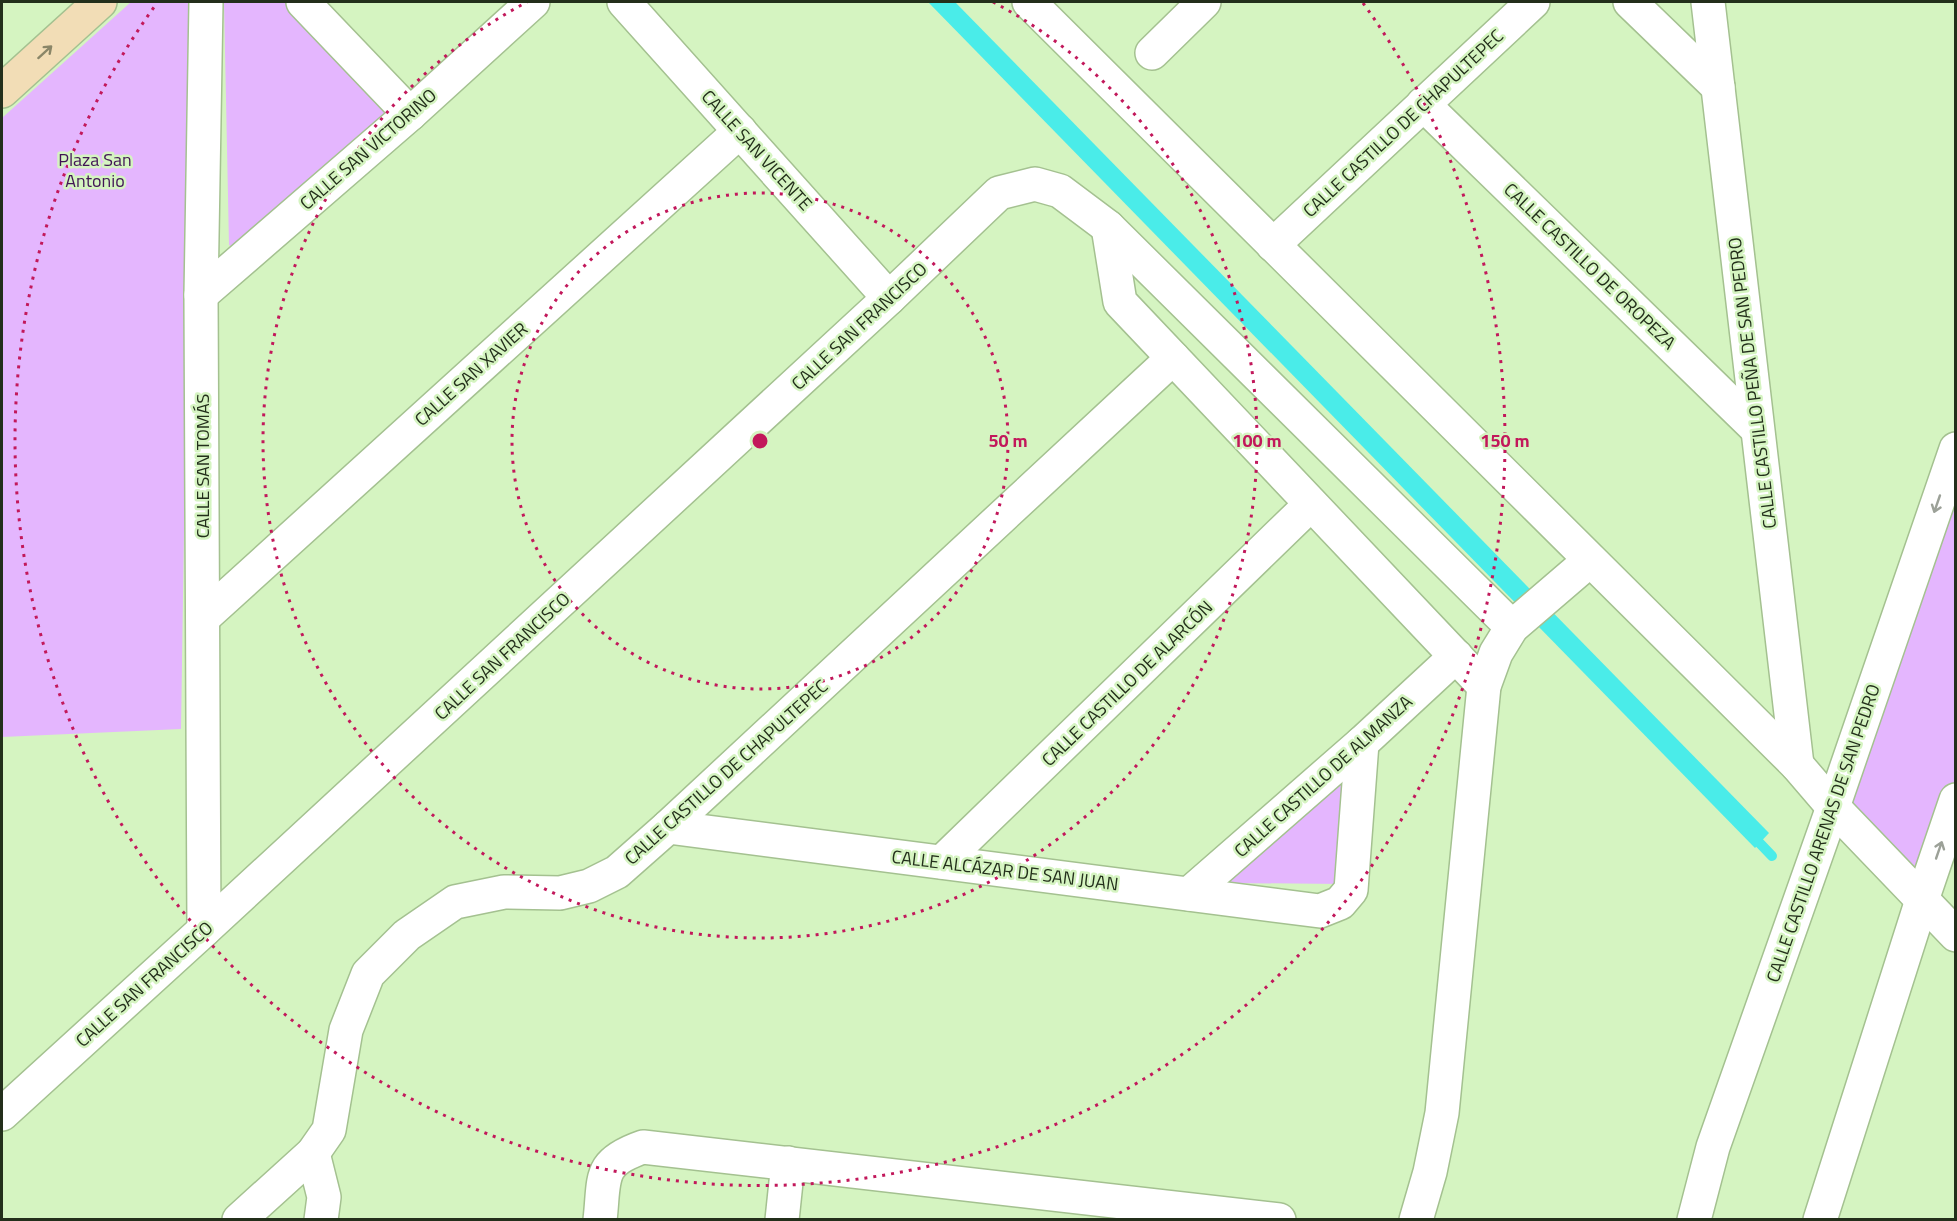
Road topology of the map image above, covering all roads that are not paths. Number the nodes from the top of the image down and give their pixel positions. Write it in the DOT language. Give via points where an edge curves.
graph roads {
  1 [pos="100,2"];
  2 [pos="206,2"];
  3 [pos="303,2"];
  4 [pos="533,2"];
  5 [pos="624,2"];
  6 [pos="1029,2"];
  7 [pos="1204,2"];
  8 [pos="1533,2"];
  9 [pos="1630,2"];
  10 [pos="1708,2"];
  11 [pos="1152,53"];
  12 [pos="1718,87"];
  13 [pos="2,91"];
  14 [pos="1423,104"];
  15 [pos="410,114"];
  16 [pos="740,131"];
  17 [pos="1108,227"];
  18 [pos="1273,244"];
  19 [pos="201,295"];
  20 [pos="889,298"];
  21 [pos="1173,358"];
  22 [pos="1757,429"];
  23 [pos="1956,449"];
  24 [pos="1311,504"];
  25 [pos="1589,561"];
  26 [pos="203,618"];
  27 [pos="1518,621"];
  28 [pos="1456,656"];
  29 [pos="1484,686"];
  30 [pos="1362,743"];
  31 [pos="1797,765"];
  32 [pos="1956,800"];
  33 [pos="1833,807"];
  34 [pos="668,827"];
  35 [pos="942,862"];
  36 [pos="1189,894"];
  37 [pos="1922,900"];
  38 [pos="204,930"];
  39 [pos="1956,935"];
  40 [pos="2,1114"];
  41 [pos="313,1153"];
  42 [pos="788,1163"];
  43 [pos="1074,1208"];
  44 [pos="239,1220"];
  45 [pos="321,1220"];
  46 [pos="600,1220"];
  47 [pos="782,1220"];
  48 [pos="1279,1220"];
  49 [pos="1416,1220"];
  50 [pos="1694,1220"];
  51 [pos="1820,1220"];
  13 -- 1 [label="main road, one-way"];
  2 -- 19 [label="street, CALLE SAN TOMÁS"];
  3 -- 15 [label="street"];
  4 -- 15 [label="street, CALLE SAN VICTORINO"];
  5 -- 16 [label="street, CALLE SAN VICENTE"];
  6 -- 18 [label="street"];
  7 -- 11 [label="street"];
  8 -- 14 [label="street, CALLE CASTILLO DE CHAPULTEPEC"];
  9 -- 12 [label="street"];
  10 -- 12 [label="street, CALLE CASTILLO PEÑA DE SAN PEDRO"];
  12 -- 22 [label="street, CALLE CASTILLO PEÑA DE SAN PEDRO"];
  14 -- 18 [label="street, CALLE CASTILLO DE CHAPULTEPEC"];
  14 -- 22 [label="street, CALLE CASTILLO DE OROPEZA"];
  15 -- 19 [label="street, CALLE SAN VICTORINO"];
  16 -- 20 [label="street, CALLE SAN VICENTE"];
  16 -- 26 [label="street, CALLE SAN XAVIER"];
  17 -- 20 [label="street, CALLE SAN FRANCISCO" via="1060,191 1035,184 999,193"];
  17 -- 21 [label="street" via="1120,302"];
  17 -- 27 [label="street"];
  18 -- 25 [label="street"];
  19 -- 26 [label="street, CALLE SAN TOMÁS"];
  20 -- 38 [label="street, CALLE SAN FRANCISCO"];
  21 -- 24 [label="street"];
  21 -- 34 [label="street, CALLE CASTILLO DE CHAPULTEPEC"];
  22 -- 31 [label="street, CALLE CASTILLO PEÑA DE SAN PEDRO"];
  23 -- 33 [label="street, CALLE CASTILLO ARENAS DE SAN PEDRO, one-way"];
  24 -- 28 [label="street"];
  24 -- 35 [label="street, CALLE CASTILLO DE ALARCÓN"];
  25 -- 27 [label="street"];
  25 -- 31 [label="street"];
  26 -- 38 [label="street, CALLE SAN TOMÁS"];
  27 -- 29 [label="street" via="1496,652"];
  28 -- 29 [label="street"];
  28 -- 30 [label="street, CALLE CASTILLO DE ALMANZA"];
  29 -- 49 [label="street" via="1442,1113"];
  30 -- 36 [label="street, CALLE CASTILLO DE ALMANZA"];
  30 -- 36 [label="street, CALLE ALCÁZAR DE SAN JUAN" via="1352,890 1340,903 1320,911"];
  31 -- 33 [label="street"];
  37 -- 32 [label="street, one-way"];
  33 -- 37 [label="street"];
  33 -- 50 [label="street, CALLE CASTILLO ARENAS DE SAN PEDRO" via="1713,1147"];
  34 -- 35 [label="street, CALLE ALCÁZAR DE SAN JUAN"];
  34 -- 41 [label="street, CALLE CASTILLO DE CHAPULTEPEC" via="617,872 589,886 560,893 504,892 455,902 407,935 368,974 346,1030 329,1130"];
  35 -- 36 [label="street, CALLE ALCÁZAR DE SAN JUAN"];
  37 -- 39 [label="street"];
  37 -- 51 [label="street"];
  38 -- 40 [label="street, CALLE SAN FRANCISCO"];
  41 -- 44 [label="street, CALLE CASTILLO DE CHAPULTEPEC"];
  41 -- 45 [label="street" via="324,1197"];
  42 -- 43 [label="street"];
  42 -- 46 [label="street" via="643,1147 621,1155 606,1171"];
  42 -- 47 [label="street"];
  43 -- 48 [label="street"];
}
